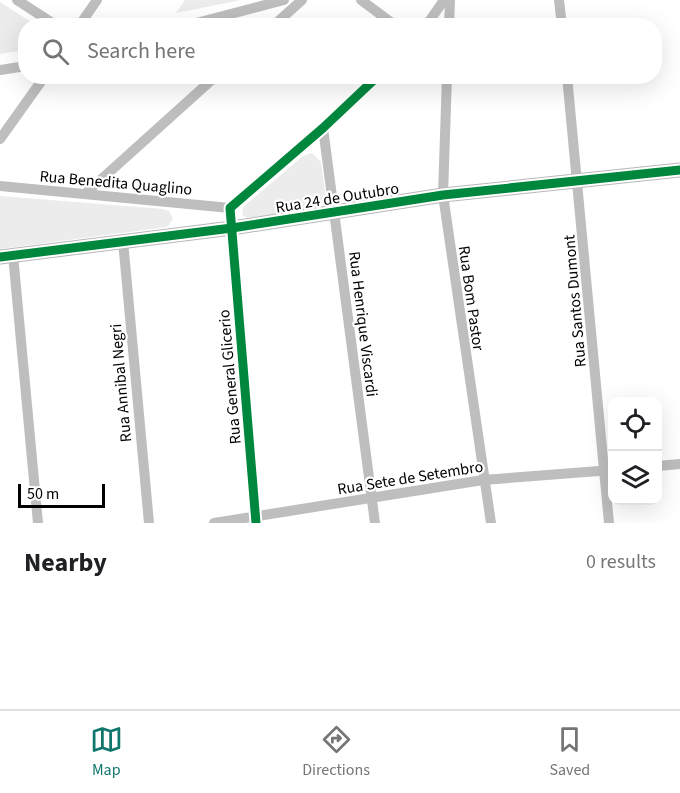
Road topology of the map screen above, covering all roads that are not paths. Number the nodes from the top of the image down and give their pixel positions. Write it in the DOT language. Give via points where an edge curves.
graph roads {
  1 [pos="17,0"];
  2 [pos="97,0"];
  3 [pos="284,0"];
  4 [pos="302,0"];
  5 [pos="361,0"];
  6 [pos="444,0"];
  7 [pos="450,0"];
  8 [pos="559,0"];
  9 [pos="45,18"];
  10 [pos="85,18"];
  11 [pos="215,18"];
  12 [pos="282,18"];
  13 [pos="385,18"];
  14 [pos="432,18"];
  15 [pos="449,18"];
  16 [pos="561,18"];
  17 [pos="18,67"];
  18 [pos="0,70"];
  19 [pos="39,84"];
  20 [pos="207,84"];
  21 [pos="370,84"];
  22 [pos="447,84"];
  23 [pos="568,84"];
  24 [pos="323,128"];
  25 [pos="0,139"];
  26 [pos="680,170"];
  27 [pos="578,183"];
  28 [pos="0,186"];
  29 [pos="86,194"];
  30 [pos="443,195"];
  31 [pos="230,208"];
  32 [pos="335,213"];
  33 [pos="232,228"];
  34 [pos="123,241"];
  35 [pos="7,256"];
  36 [pos="608,461"];
  37 [pos="680,464"];
  38 [pos="662,466"];
  39 [pos="608,470"];
  40 [pos="483,480"];
  41 [pos="370,498"];
  42 [pos="609,505"];
  43 [pos="256,520"];
  44 [pos="38,523"];
  45 [pos="149,523"];
  46 [pos="214,523"];
  47 [pos="375,523"];
  48 [pos="491,523"];
  49 [pos="609,523"];
  1 -- 9 [label="street"];
  2 -- 10 [label="street"];
  3 -- 11 [label="street"];
  4 -- 12 [label="street"];
  5 -- 13 [label="street"];
  6 -- 14 [label="street"];
  7 -- 15 [label="street"];
  8 -- 16 [label="street"];
  17 -- 18 [label="street"];
  19 -- 25 [label="street"];
  20 -- 29 [label="street"];
  21 -- 24 [label="street"];
  22 -- 30 [label="street, Rua Bom Pastor"];
  23 -- 27 [label="street, Rua Santos Dumont"];
  24 -- 31 [label="street"];
  24 -- 32 [label="street, Rua Henrique Viscardi"];
  26 -- 27 [label="street, Rua 24 de Outubro"];
  27 -- 30 [label="street, Rua 24 de Outubro"];
  27 -- 36 [label="street, Rua Santos Dumont"];
  28 -- 29 [label="street, Rua Benedita Quaglino"];
  29 -- 31 [label="street, Rua Benedita Quaglino"];
  30 -- 32 [label="street, Rua 24 de Outubro"];
  30 -- 40 [label="street, Rua Bom Pastor"];
  31 -- 33 [label="street, Rua General Glicerio"];
  32 -- 33 [label="street, Rua 24 de Outubro"];
  32 -- 41 [label="street, Rua Henrique Viscardi"];
  33 -- 34 [label="street, Rua 24 de Outubro"];
  33 -- 43 [label="street, Rua General Glicerio"];
  34 -- 35 [label="street, Rua 24 de Outubro"];
  34 -- 45 [label="street, Rua Annibal Negri"];
  35 -- 44 [label="street"];
  37 -- 38 [label="street"];
  39 -- 40 [label="street, Rua Sete de Setembro"];
  40 -- 41 [label="street, Rua Sete de Setembro"];
  40 -- 48 [label="street, Rua Bom Pastor"];
  41 -- 43 [label="street, Rua Sete de Setembro"];
  41 -- 47 [label="street, Rua Henrique Viscardi"];
  42 -- 49 [label="street, Rua Santos Dumont"];
  43 -- 46 [label="street, Rua Sete de Setembro"];
}
